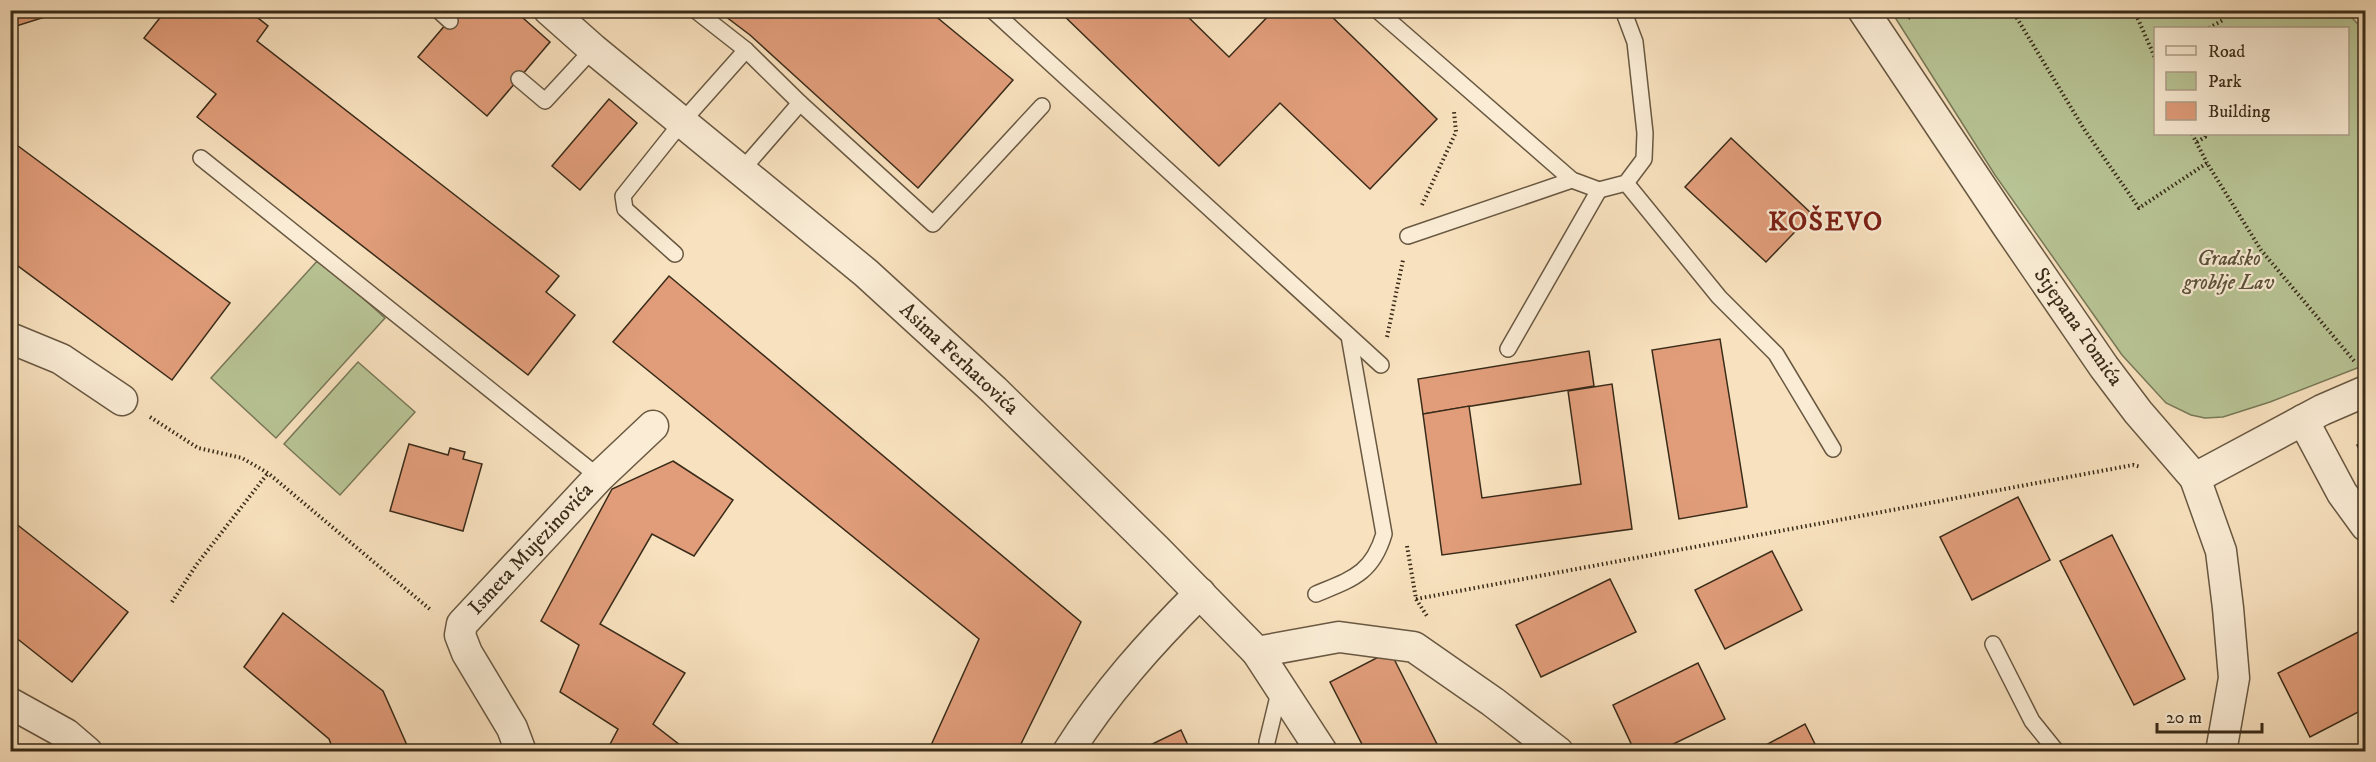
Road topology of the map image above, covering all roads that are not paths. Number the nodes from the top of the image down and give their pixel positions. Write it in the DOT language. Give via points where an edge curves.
graph roads {
  1 [pos="549,10"];
  2 [pos="695,10"];
  3 [pos="993,10"];
  4 [pos="1377,10"];
  5 [pos="1623,10"];
  6 [pos="1863,10"];
  7 [pos="593,49"];
  8 [pos="746,50"];
  9 [pos="519,79"];
  10 [pos="800,103"];
  11 [pos="1042,106"];
  12 [pos="682,122"];
  13 [pos="201,158"];
  14 [pos="742,170"];
  15 [pos="1572,180"];
  16 [pos="1626,183"];
  17 [pos="1599,190"];
  18 [pos="1408,236"];
  19 [pos="675,254"];
  20 [pos="1349,336"];
  21 [pos="10,338"];
  22 [pos="1508,350"];
  23 [pos="1381,365"];
  24 [pos="2363,380"];
  25 [pos="122,400"];
  26 [pos="2303,420"];
  27 [pos="653,426"];
  28 [pos="1833,449"];
  29 [pos="599,477"];
  30 [pos="2195,478"];
  31 [pos="2366,526"];
  32 [pos="1200,593"];
  33 [pos="1316,594"];
  34 [pos="1993,644"];
  35 [pos="1257,652"];
  36 [pos="1280,688"];
  37 [pos="10,703"];
  38 [pos="87,752"];
  39 [pos="521,752"];
  40 [pos="1068,752"];
  41 [pos="1267,752"];
  42 [pos="1322,752"];
  43 [pos="1558,752"];
  44 [pos="2056,752"];
  45 [pos="2221,752"];
  1 -- 7 [label="street, Asima Ferhatovića"];
  2 -- 8 [label="lane"];
  3 -- 20 [label="lane"];
  4 -- 15 [label="lane"];
  5 -- 16 [label="lane" via="1635,42 1645,133 1644,159"];
  6 -- 30 [label="street, Stjepana Tomića" via="2104,367"];
  7 -- 9 [label="lane" via="545,102"];
  7 -- 12 [label="street, Asima Ferhatovića"];
  8 -- 10 [label="lane"];
  8 -- 12 [label="lane"];
  10 -- 11 [label="lane" via="933,224"];
  10 -- 14 [label="lane"];
  12 -- 14 [label="street, Asima Ferhatovića"];
  12 -- 19 [label="lane" via="623,196 625,209"];
  13 -- 29 [label="lane"];
  14 -- 32 [label="street, Asima Ferhatovića" via="871,278 994,390"];
  15 -- 17 [label="lane"];
  15 -- 18 [label="lane"];
  16 -- 17 [label="lane"];
  16 -- 28 [label="lane" via="1719,297 1776,354"];
  17 -- 22 [label="lane"];
  20 -- 23 [label="lane"];
  20 -- 33 [label="lane" via="1384,534 1379,553 1368,567 1346,582"];
  21 -- 25 [label="street" via="61,359"];
  24 -- 26 [label="street"];
  26 -- 30 [label="street"];
  26 -- 31 [label="street" via="2342,493"];
  27 -- 29 [label="street, Ismeta Mujezinovića"];
  29 -- 39 [label="street, Ismeta Mujezinovića" via="462,624 460,635 467,652 512,728"];
  30 -- 45 [label="street" via="2221,551 2228,608 2234,678"];
  32 -- 35 [label="street, Asima Ferhatovića"];
  32 -- 40 [label="street" via="1130,666"];
  34 -- 44 [label="lane" via="2032,722"];
  35 -- 36 [label="street, Asima Ferhatovića"];
  35 -- 43 [label="street" via="1339,637 1414,647"];
  36 -- 41 [label="lane"];
  36 -- 42 [label="street, Asima Ferhatovića"];
  37 -- 38 [label="street" via="66,734"];
}
